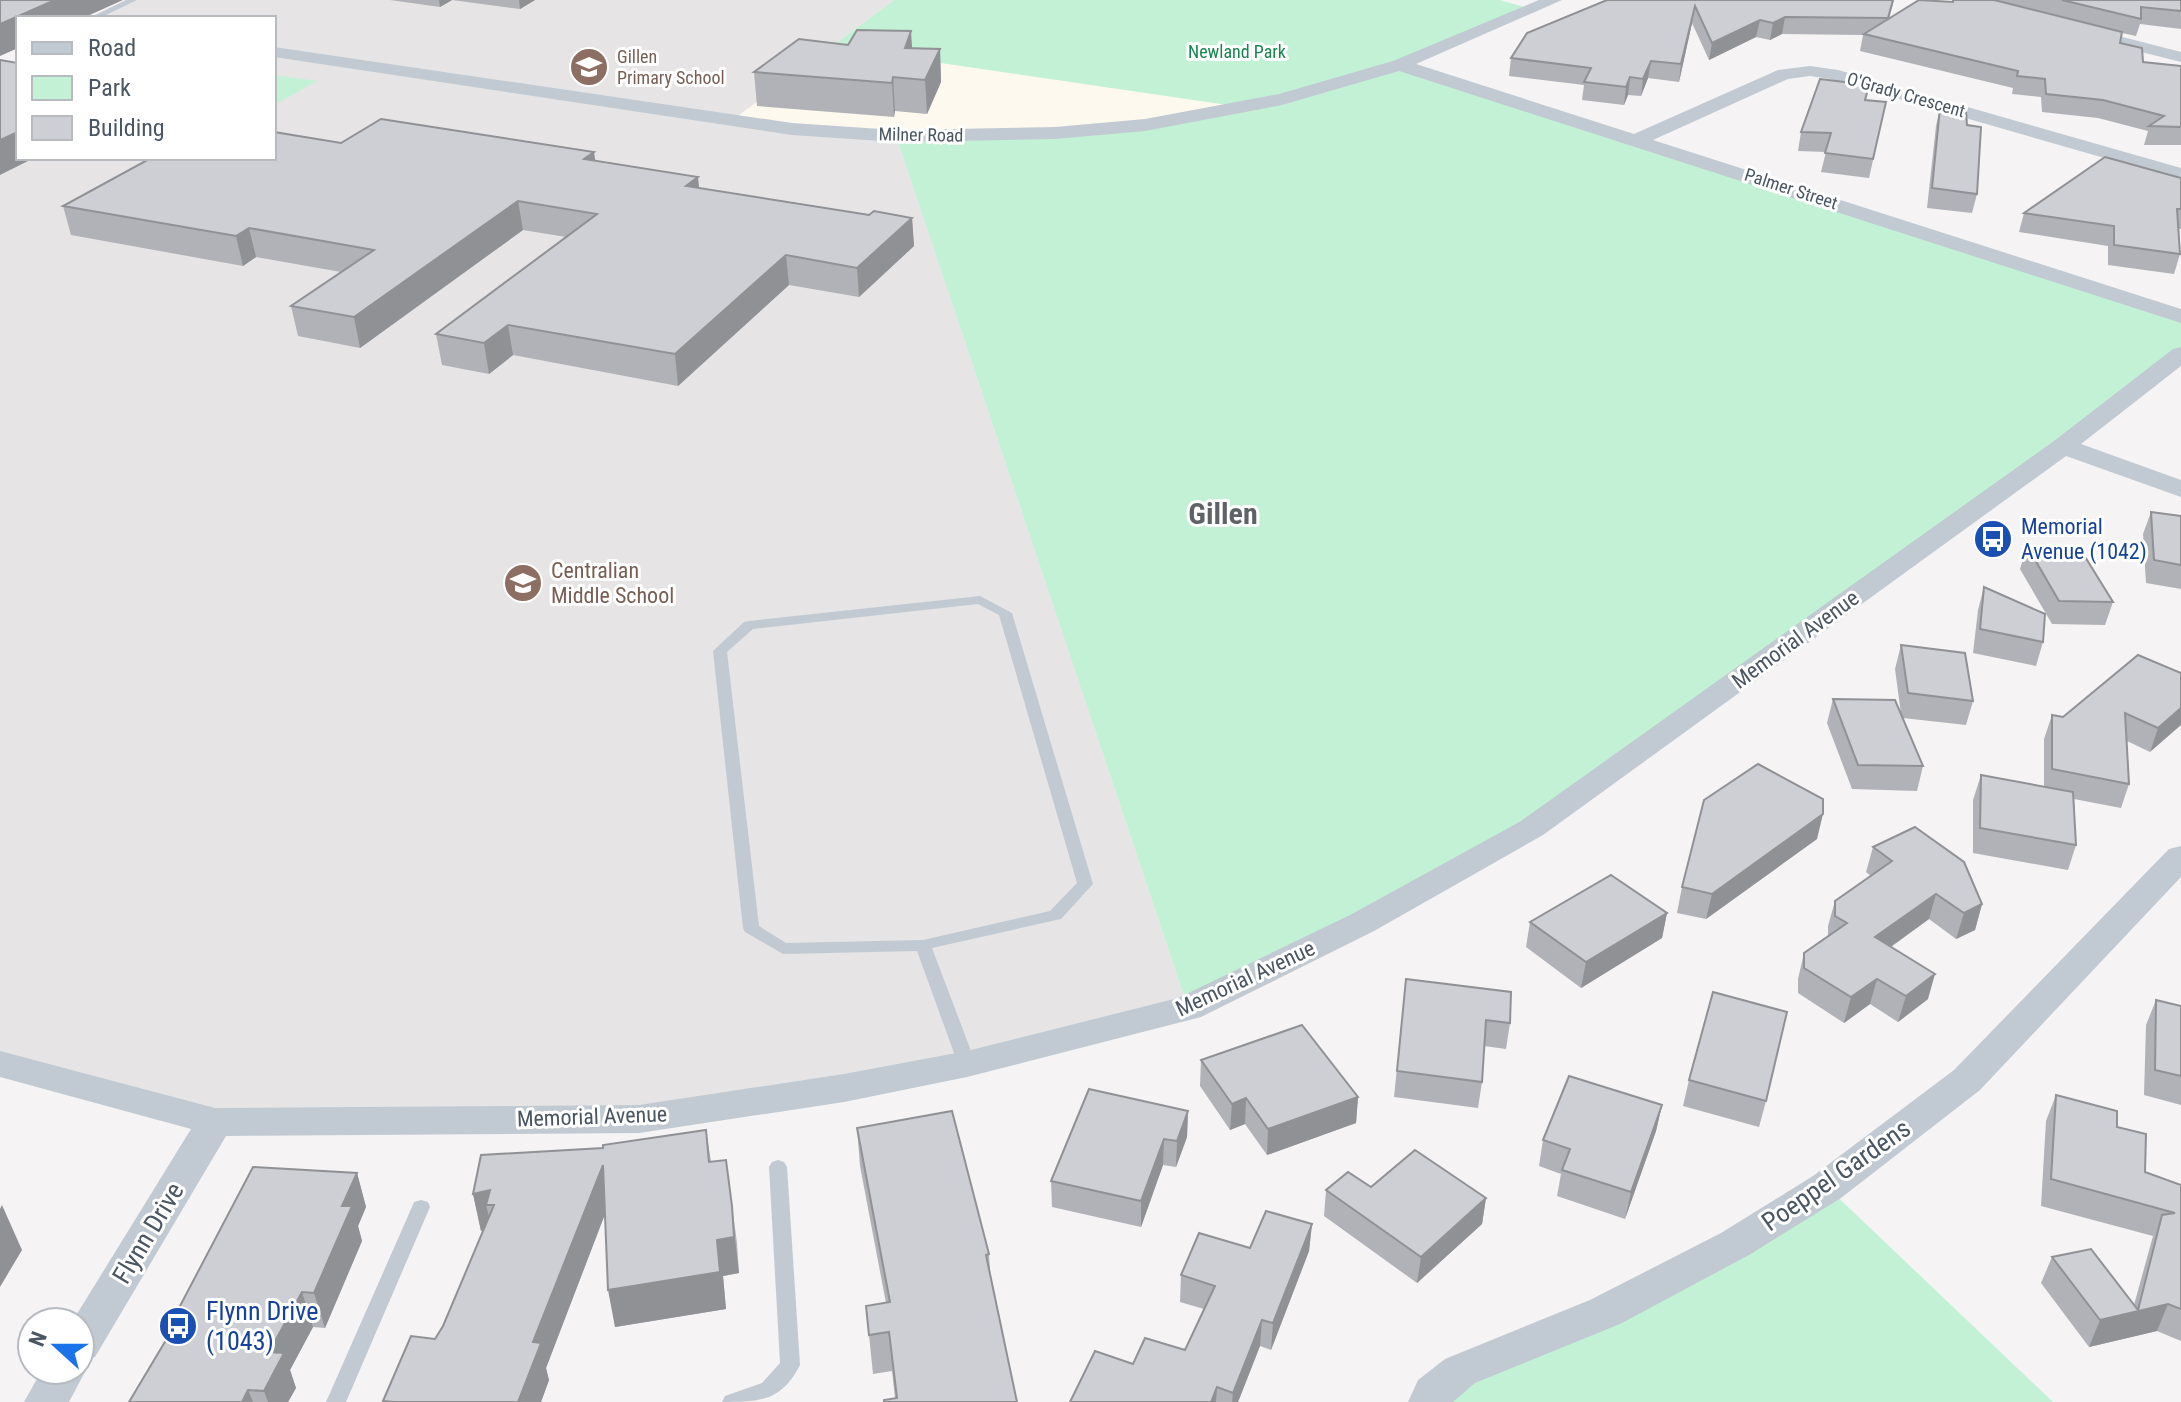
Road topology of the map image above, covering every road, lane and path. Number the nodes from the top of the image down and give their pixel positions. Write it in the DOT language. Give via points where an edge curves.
graph roads {
  1 [pos="133,0"];
  2 [pos="1500,0"];
  3 [pos="1554,0"];
  4 [pos="1531,9"];
  5 [pos="97,16"];
  6 [pos="2062,27"];
  7 [pos="276,52"];
  8 [pos="2181,57"];
  9 [pos="1399,65"];
  10 [pos="1637,140"];
  11 [pos="2181,174"];
  12 [pos="2181,316"];
  13 [pos="2181,354"];
  14 [pos="2063,446"];
  15 [pos="2181,489"];
  16 [pos="2181,857"];
  17 [pos="923,945"];
  18 [pos="0,1064"];
  19 [pos="967,1064"];
  20 [pos="215,1122"];
  21 [pos="778,1167"];
  22 [pos="421,1207"];
  23 [pos="96,1319"];
  24 [pos="336,1402"];
  25 [pos="732,1402"];
  26 [pos="1430,1402"];
  1 -- 5 [label="lane"];
  2 -- 4 [label="street"];
  3 -- 4 [label="street, Milner Road"];
  4 -- 9 [label="street, Milner Road"];
  6 -- 8 [label="street"];
  7 -- 9 [label="street, Milner Road" via="730,121 910,136 1145,125 1282,99"];
  9 -- 10 [label="street, Palmer Street"];
  10 -- 11 [label="street, O'Grady Crescent" via="1784,74 1810,71"];
  10 -- 12 [label="street, Palmer Street"];
  13 -- 14 [label="street, Memorial Avenue"];
  14 -- 15 [label="street"];
  14 -- 19 [label="street, Memorial Avenue" via="1532,828 1362,923 1188,1008"];
  16 -- 26 [label="street, Poeppel Gardens" via="1967,1080 1827,1187 1735,1244 1605,1312 1460,1371 1433,1393"];
  17 -- 17 [label="lane" via="783,949 751,928 720,651 749,625 980,600 1005,613 1085,884 1055,915"];
  17 -- 19 [label="lane"];
  18 -- 20 [label="street, Memorial Avenue"];
  19 -- 20 [label="street, Memorial Avenue" via="639,1119"];
  20 -- 23 [label="street, Flynn Drive"];
  21 -- 25 [label="lane" via="790,1365 769,1389"];
  22 -- 24 [label="lane"];
}
